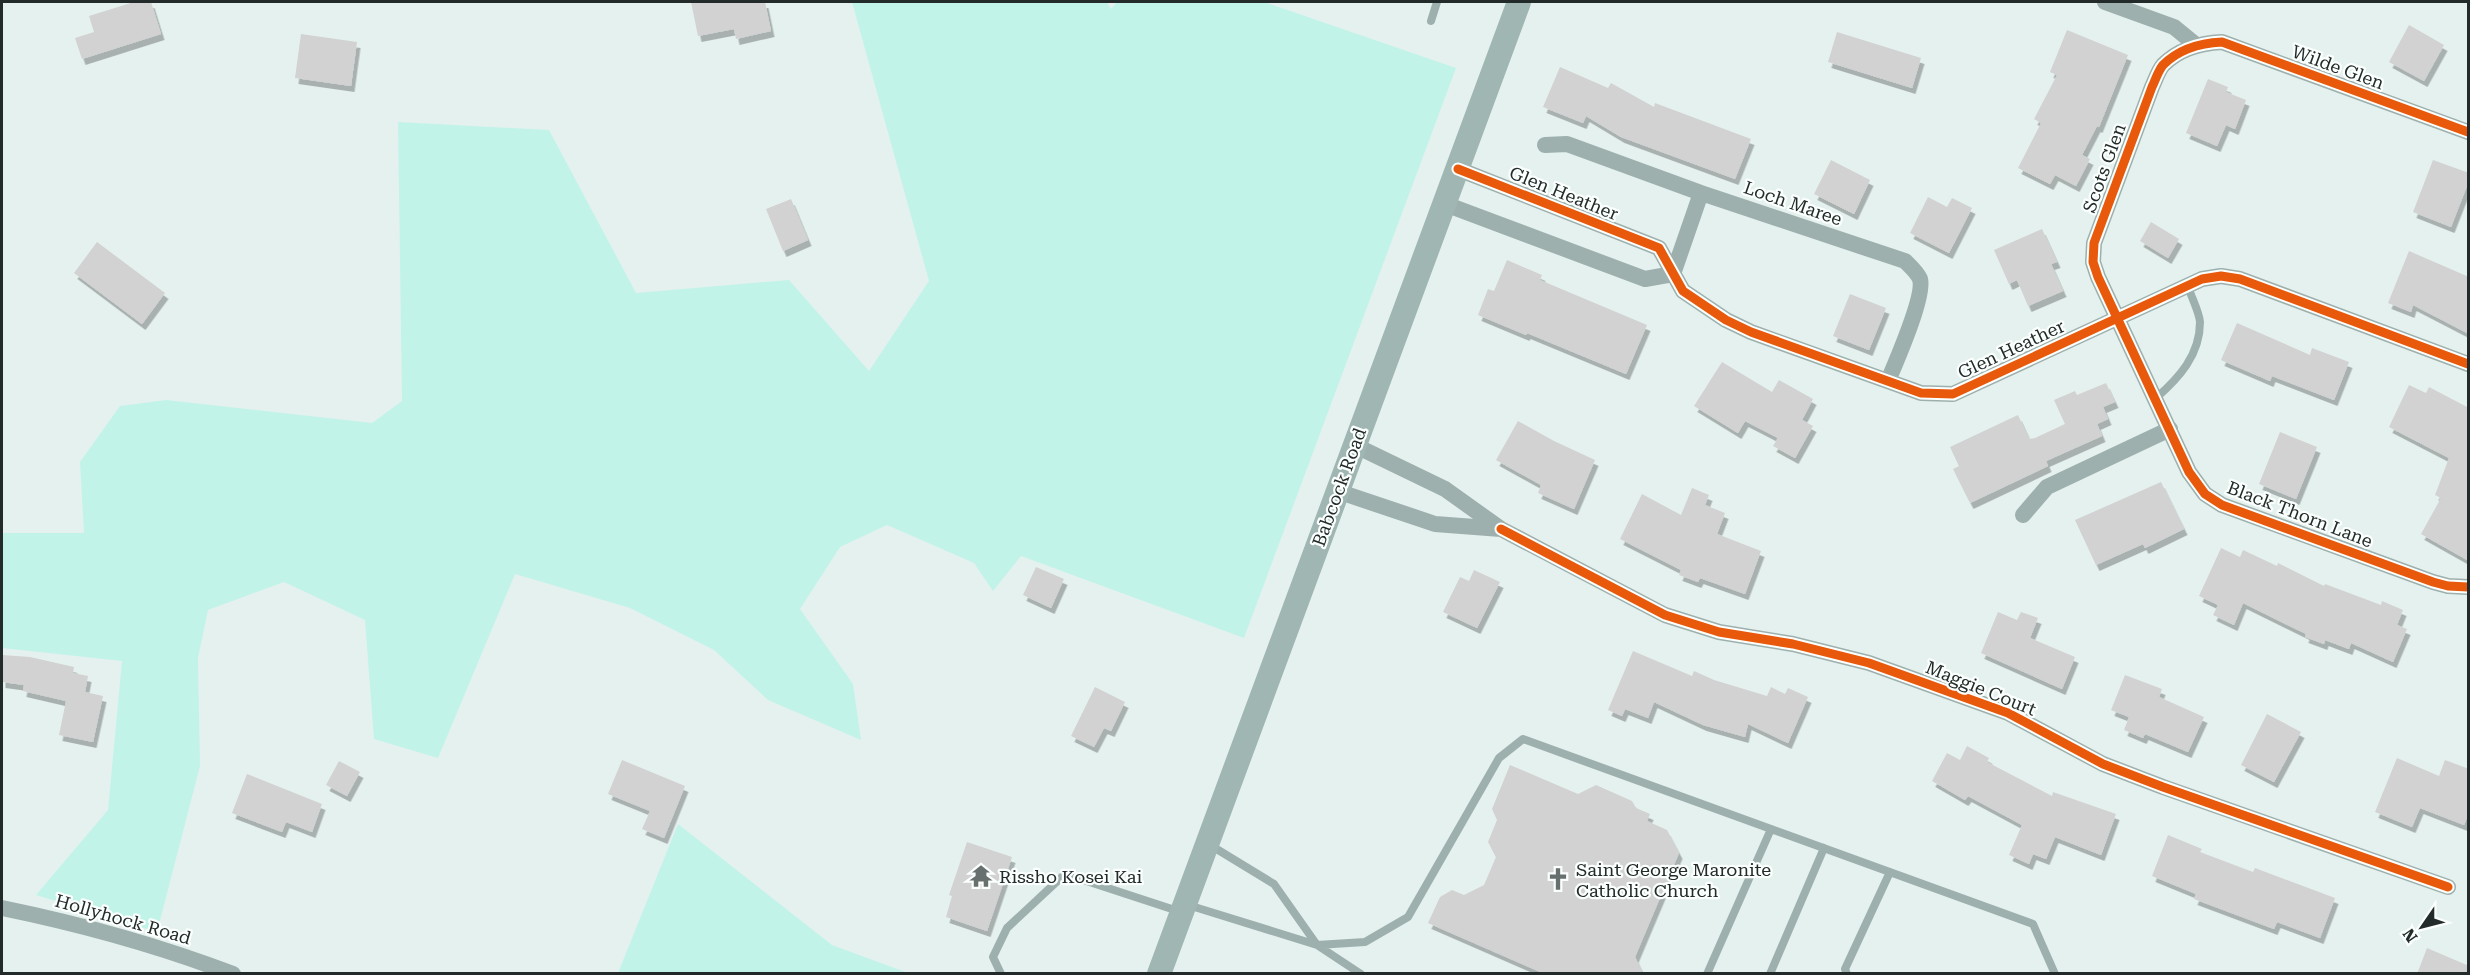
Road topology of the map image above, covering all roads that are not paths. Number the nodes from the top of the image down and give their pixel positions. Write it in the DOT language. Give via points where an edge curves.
graph roads {
  1 [pos="1437,2"];
  2 [pos="1519,2"];
  3 [pos="2105,2"];
  4 [pos="1431,21"];
  5 [pos="2196,45"];
  6 [pos="2469,132"];
  7 [pos="1545,146"];
  8 [pos="1458,169"];
  9 [pos="1701,193"];
  10 [pos="1445,204"];
  11 [pos="1673,274"];
  12 [pos="2188,286"];
  13 [pos="2119,318"];
  14 [pos="2469,364"];
  15 [pos="1888,381"];
  16 [pos="2156,398"];
  17 [pos="2170,429"];
  18 [pos="1354,446"];
  19 [pos="1337,491"];
  20 [pos="2023,515"];
  21 [pos="1501,529"];
  22 [pos="2469,587"];
  23 [pos="1771,829"];
  24 [pos="1207,844"];
  25 [pos="1824,848"];
  26 [pos="1890,872"];
  27 [pos="2448,887"];
  28 [pos="1183,908"];
  29 [pos="2,909"];
  30 [pos="1317,945"];
  31 [pos="227,972"];
  32 [pos="1845,972"];
  33 [pos="1001,974"];
  34 [pos="1159,974"];
  35 [pos="1361,974"];
  36 [pos="1707,974"];
  37 [pos="1770,974"];
  38 [pos="2055,974"];
  1 -- 4 [label="lane"];
  2 -- 8 [label="main road, Babcock Road"];
  3 -- 5 [label="street" via="2174,27"];
  5 -- 6 [label="street, Wilde Glen" via="2222,42"];
  5 -- 13 [label="street, Scots Glen" via="2163,66 2159,73 2094,243 2093,262 2098,277"];
  7 -- 9 [label="street, Loch Maree" via="1567,144"];
  8 -- 10 [label="main road, Babcock Road"];
  8 -- 11 [label="street, Glen Heather" via="1659,248"];
  9 -- 11 [label="street"];
  9 -- 15 [label="street, Loch Maree" via="1905,261 1915,271 1921,282 1915,311"];
  10 -- 11 [label="street" via="1645,279"];
  10 -- 18 [label="main road, Babcock Road"];
  11 -- 15 [label="street, Glen Heather" via="1683,291 1726,320"];
  12 -- 13 [label="street, Glen Heather"];
  12 -- 14 [label="street, Glen Heather" via="2221,276 2240,279"];
  12 -- 16 [label="lane" via="2200,321 2195,349 2180,377"];
  13 -- 15 [label="street, Glen Heather" via="1953,394 1921,393"];
  13 -- 16 [label="street, Black Thorn Lane"];
  16 -- 17 [label="street, Black Thorn Lane"];
  17 -- 20 [label="street" via="2047,487"];
  17 -- 22 [label="street, Black Thorn Lane" via="2195,483 2222,504 2433,582"];
  18 -- 19 [label="main road, Babcock Road"];
  18 -- 21 [label="street, Maggie Court" via="1445,489"];
  19 -- 21 [label="street, Maggie Court" via="1435,524"];
  19 -- 24 [label="main road, Babcock Road"];
  21 -- 27 [label="street, Maggie Court" via="1665,615 1719,632 1793,644 1869,663 2008,713 2103,764"];
  23 -- 25 [label="lane"];
  23 -- 30 [label="lane" via="1523,739 1499,758 1408,916 1365,942"];
  23 -- 36 [label="lane"];
  24 -- 28 [label="main road, Babcock Road"];
  24 -- 30 [label="lane" via="1274,884"];
  25 -- 26 [label="lane"];
  25 -- 37 [label="lane"];
  26 -- 32 [label="lane"];
  26 -- 38 [label="lane" via="2033,924"];
  28 -- 30 [label="lane"];
  28 -- 33 [label="lane" via="1065,874 1007,928 993,957"];
  28 -- 34 [label="main road, Babcock Road"];
  29 -- 31 [label="street, Hollyhock Road" via="133,940"];
  30 -- 35 [label="lane"];
}
